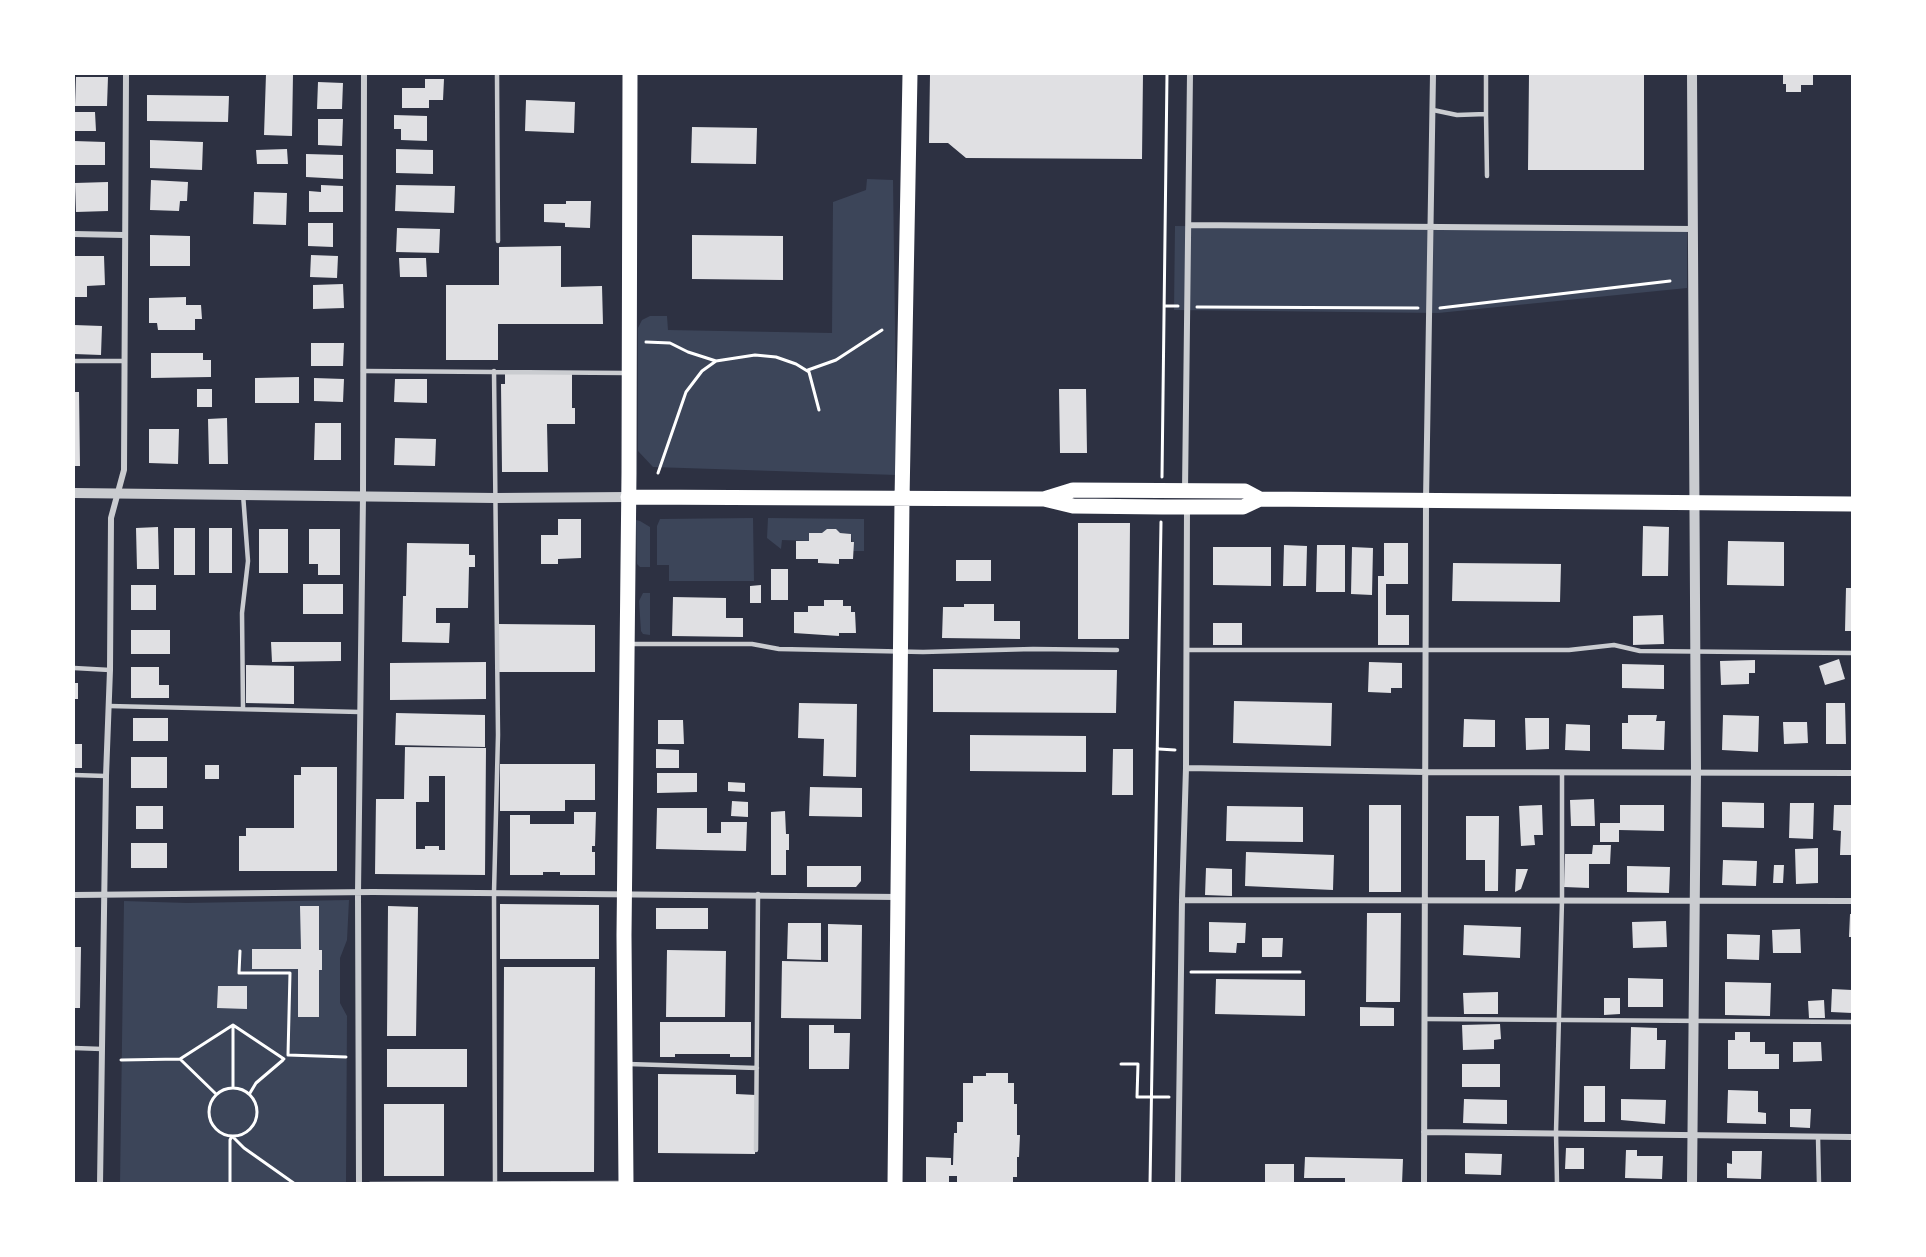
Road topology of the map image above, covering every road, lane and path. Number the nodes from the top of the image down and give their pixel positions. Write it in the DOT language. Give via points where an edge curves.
graph roads {
  1 [pos="126,74"];
  2 [pos="364,74"];
  3 [pos="497,74"];
  4 [pos="630,74"];
  5 [pos="910,74"];
  6 [pos="1167,74"];
  7 [pos="1190,74"];
  8 [pos="1432,74"];
  9 [pos="1486,74"];
  10 [pos="1692,74"];
  11 [pos="1433,110"];
  12 [pos="1486,114"];
  13 [pos="1487,176"];
  14 [pos="1189,225"];
  15 [pos="1429,227"];
  16 [pos="1693,229"];
  17 [pos="74,234"];
  18 [pos="124,235"];
  19 [pos="498,241"];
  20 [pos="882,330"];
  21 [pos="646,342"];
  22 [pos="74,361"];
  23 [pos="124,361"];
  24 [pos="716,361"];
  25 [pos="363,371"];
  26 [pos="494,371"];
  27 [pos="807,371"];
  28 [pos="629,373"];
  29 [pos="819,410"];
  30 [pos="658,473"];
  31 [pos="1137,490"];
  32 [pos="1162,490"];
  33 [pos="1185,491"];
  34 [pos="74,492"];
  35 [pos="117,493"];
  36 [pos="243,494"];
  37 [pos="363,496"];
  38 [pos="628,497"];
  39 [pos="495,498"];
  40 [pos="1260,498"];
  41 [pos="902,499"];
  42 [pos="1044,499"];
  43 [pos="1426,500"];
  44 [pos="1695,502"];
  45 [pos="1852,504"];
  46 [pos="1137,507"];
  47 [pos="1162,507"];
  48 [pos="1187,507"];
  49 [pos="626,644"];
  50 [pos="1117,650"];
  51 [pos="1188,650"];
  52 [pos="1425,650"];
  53 [pos="901,651"];
  54 [pos="1695,651"];
  55 [pos="1852,653"];
  56 [pos="74,668"];
  57 [pos="110,670"];
  58 [pos="109,706"];
  59 [pos="243,708"];
  60 [pos="360,712"];
  61 [pos="1159,749"];
  62 [pos="1186,751"];
  63 [pos="1186,768"];
  64 [pos="1426,772"];
  65 [pos="1696,772"];
  66 [pos="1562,773"];
  67 [pos="1852,773"];
  68 [pos="74,775"];
  69 [pos="106,776"];
  70 [pos="358,892"];
  71 [pos="494,892"];
  72 [pos="758,894"];
  73 [pos="74,895"];
  74 [pos="625,895"];
  75 [pos="105,896"];
  76 [pos="898,897"];
  77 [pos="1182,900"];
  78 [pos="1562,900"];
  79 [pos="1694,900"];
  80 [pos="1852,901"];
  81 [pos="1425,902"];
  82 [pos="240,951"];
  83 [pos="1199,972"];
  84 [pos="1300,972"];
  85 [pos="1425,1019"];
  86 [pos="1559,1020"];
  87 [pos="1693,1020"];
  88 [pos="1852,1022"];
  89 [pos="233,1025"];
  90 [pos="74,1048"];
  91 [pos="102,1049"];
  92 [pos="288,1055"];
  93 [pos="346,1057"];
  94 [pos="180,1059"];
  95 [pos="284,1059"];
  96 [pos="121,1060"];
  97 [pos="625,1064"];
  98 [pos="1121,1064"];
  99 [pos="757,1068"];
  100 [pos="233,1087"];
  101 [pos="216,1094"];
  102 [pos="250,1094"];
  103 [pos="1150,1096"];
  104 [pos="1179,1098"];
  105 [pos="1424,1132"];
  106 [pos="1556,1132"];
  107 [pos="1692,1134"];
  108 [pos="232,1136"];
  109 [pos="1818,1137"];
  110 [pos="1852,1137"];
  111 [pos="756,1150"];
  112 [pos="495,1182"];
  113 [pos="626,1183"];
  114 [pos="100,1184"];
  115 [pos="230,1184"];
  116 [pos="295,1184"];
  117 [pos="358,1184"];
  118 [pos="370,1184"];
  119 [pos="895,1184"];
  120 [pos="1150,1184"];
  121 [pos="1178,1184"];
  122 [pos="1424,1184"];
  123 [pos="1557,1184"];
  124 [pos="1692,1184"];
  125 [pos="1819,1184"];
  1 -- 18 [label="street"];
  2 -- 25 [label="street"];
  3 -- 19 [label="lane"];
  4 -- 28 [label="main road"];
  5 -- 41 [label="main road"];
  6 -- 32 [label="path"];
  7 -- 14 [label="street"];
  8 -- 11 [label="street"];
  9 -- 12 [label="lane"];
  10 -- 16 [label="street"];
  11 -- 12 [label="lane" via="1457,115"];
  11 -- 15 [label="street"];
  12 -- 13 [label="lane"];
  14 -- 15 [label="street"];
  14 -- 33 [label="street"];
  15 -- 16 [label="street"];
  15 -- 43 [label="street"];
  16 -- 44 [label="street"];
  17 -- 18 [label="street"];
  18 -- 23 [label="street"];
  20 -- 27 [label="path" via="836,360"];
  21 -- 24 [label="path" via="670,343"];
  22 -- 23 [label="lane"];
  23 -- 35 [label="street" via="124,470"];
  24 -- 27 [label="path" via="766,355"];
  24 -- 30 [label="path" via="702,371 686,392"];
  25 -- 26 [label="lane"];
  25 -- 37 [label="street"];
  26 -- 28 [label="lane"];
  26 -- 39 [label="lane"];
  27 -- 29 [label="path"];
  28 -- 38 [label="main road"];
  31 -- 32 [label="main road"];
  31 -- 42 [label="main road" via="1073,490"];
  31 -- 46 [label="main road"];
  32 -- 33 [label="main road"];
  33 -- 40 [label="main road" via="1245,491"];
  34 -- 35 [label="street"];
  35 -- 36 [label="street"];
  35 -- 57 [label="street" via="111,518"];
  36 -- 37 [label="street"];
  36 -- 59 [label="lane" via="248,561 242,613"];
  37 -- 39 [label="street"];
  37 -- 60 [label="street"];
  38 -- 39 [label="street"];
  38 -- 41 [label="main road"];
  38 -- 49 [label="main road"];
  39 -- 71 [label="lane" via="498,735"];
  40 -- 43 [label="main road"];
  40 -- 48 [label="main road" via="1243,507"];
  41 -- 42 [label="main road"];
  41 -- 53 [label="main road"];
  42 -- 46 [label="main road" via="1073,506"];
  43 -- 44 [label="main road"];
  43 -- 52 [label="street"];
  44 -- 45 [label="main road"];
  44 -- 54 [label="street"];
  46 -- 47 [label="main road"];
  47 -- 48 [label="main road"];
  47 -- 61 [label="path"];
  48 -- 51 [label="street"];
  49 -- 53 [label="lane" via="752,644 779,649"];
  49 -- 74 [label="main road"];
  50 -- 53 [label="lane"];
  51 -- 52 [label="lane"];
  51 -- 62 [label="street"];
  52 -- 54 [label="lane" via="1569,650 1614,645 1640,651"];
  52 -- 64 [label="street"];
  53 -- 76 [label="main road"];
  54 -- 55 [label="lane"];
  54 -- 65 [label="street"];
  56 -- 57 [label="lane"];
  57 -- 58 [label="street"];
  58 -- 59 [label="lane"];
  58 -- 69 [label="street"];
  59 -- 60 [label="lane"];
  60 -- 70 [label="street"];
  61 -- 62 [label="path"];
  61 -- 103 [label="path"];
  62 -- 63 [label="street"];
  63 -- 64 [label="street"];
  63 -- 77 [label="street"];
  64 -- 66 [label="street"];
  64 -- 81 [label="street"];
  65 -- 66 [label="street"];
  65 -- 67 [label="street"];
  65 -- 79 [label="street"];
  66 -- 78 [label="lane"];
  68 -- 69 [label="lane"];
  69 -- 75 [label="street"];
  70 -- 71 [label="street"];
  70 -- 75 [label="street"];
  70 -- 117 [label="street"];
  71 -- 74 [label="street"];
  71 -- 112 [label="lane"];
  72 -- 74 [label="street"];
  72 -- 76 [label="street"];
  72 -- 99 [label="lane"];
  73 -- 75 [label="street"];
  74 -- 97 [label="main road"];
  75 -- 91 [label="street"];
  76 -- 119 [label="main road"];
  77 -- 81 [label="street"];
  77 -- 104 [label="street"];
  78 -- 79 [label="street"];
  78 -- 81 [label="street"];
  78 -- 86 [label="lane"];
  79 -- 80 [label="street"];
  79 -- 87 [label="street"];
  81 -- 85 [label="street"];
  82 -- 92 [label="path" via="239,973 290,973"];
  83 -- 84 [label="path"];
  85 -- 86 [label="lane"];
  85 -- 105 [label="street"];
  86 -- 87 [label="lane"];
  86 -- 106 [label="lane"];
  87 -- 88 [label="lane"];
  87 -- 107 [label="street"];
  89 -- 94 [label="path"];
  89 -- 95 [label="path"];
  89 -- 100 [label="path"];
  90 -- 91 [label="lane"];
  91 -- 114 [label="street"];
  92 -- 93 [label="path"];
  92 -- 95 [label="path"];
  94 -- 96 [label="path"];
  94 -- 101 [label="path"];
  95 -- 102 [label="path" via="256,1083"];
  97 -- 99 [label="lane"];
  97 -- 113 [label="main road"];
  98 -- 103 [label="path" via="1138,1064 1137,1097"];
  99 -- 111 [label="lane"];
  100 -- 101 [label="path"];
  100 -- 102 [label="path"];
  101 -- 108 [label="path" via="208,1116 217,1130"];
  102 -- 108 [label="path" via="257,1109 253,1125"];
  103 -- 104 [label="path"];
  103 -- 120 [label="path"];
  104 -- 121 [label="street"];
  105 -- 106 [label="street"];
  105 -- 122 [label="street"];
  106 -- 107 [label="street"];
  106 -- 123 [label="lane"];
  107 -- 109 [label="street"];
  107 -- 124 [label="street"];
  108 -- 115 [label="path"];
  108 -- 116 [label="path"];
  109 -- 110 [label="street"];
  109 -- 125 [label="lane"];
  112 -- 113 [label="lane"];
  112 -- 118 [label="lane"];
}
